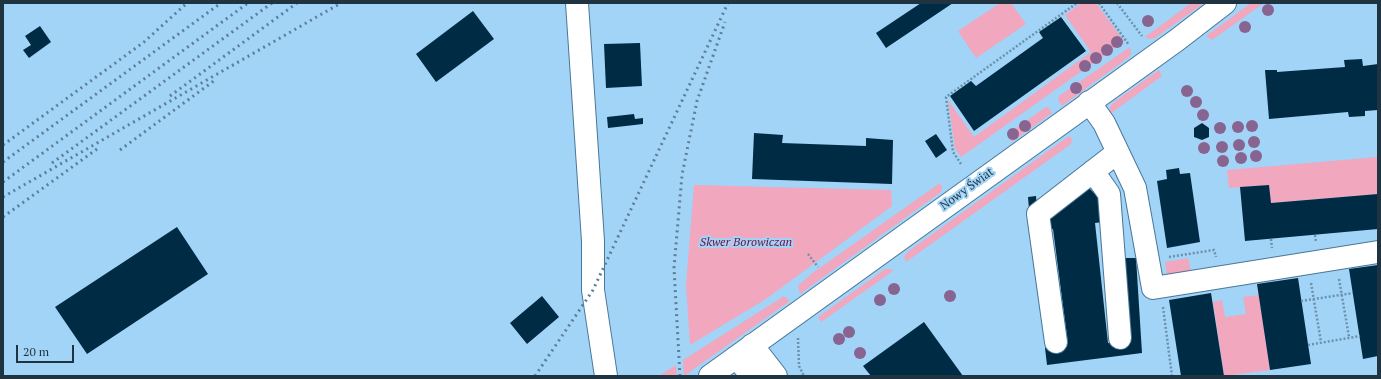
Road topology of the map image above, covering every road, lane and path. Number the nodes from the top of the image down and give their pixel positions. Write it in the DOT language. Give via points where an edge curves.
graph roads {
  1 [pos="577,3"];
  2 [pos="1077,3"];
  3 [pos="1099,3"];
  4 [pos="1117,3"];
  5 [pos="1226,3"];
  6 [pos="1142,36"];
  7 [pos="1129,45"];
  8 [pos="1089,102"];
  9 [pos="1118,152"];
  10 [pos="961,164"];
  11 [pos="1093,171"];
  12 [pos="1378,252"];
  13 [pos="808,254"];
  14 [pos="1162,258"];
  15 [pos="1219,264"];
  16 [pos="818,267"];
  17 [pos="1338,273"];
  18 [pos="1310,278"];
  19 [pos="1353,293"];
  20 [pos="1342,294"];
  21 [pos="1313,299"];
  22 [pos="1301,301"];
  23 [pos="792,317"];
  24 [pos="1360,336"];
  25 [pos="1349,337"];
  26 [pos="1120,338"];
  27 [pos="1056,342"];
  28 [pos="1321,342"];
  29 [pos="1308,345"];
  30 [pos="744,351"];
  31 [pos="606,376"];
  32 [pos="710,376"];
  33 [pos="752,376"];
  34 [pos="776,376"];
  35 [pos="804,376"];
  1 -- 31 [label="street" via="593,240 593,290"];
  2 -- 10 [label="path" via="946,98 953,152"];
  3 -- 7 [label="path"];
  4 -- 6 [label="path"];
  5 -- 8 [label="street, Nowy Świat"];
  8 -- 9 [label="street" via="1104,123"];
  8 -- 23 [label="street, Nowy Świat"];
  9 -- 11 [label="street"];
  9 -- 12 [label="street" via="1135,188 1153,288"];
  11 -- 26 [label="street" via="1110,194"];
  11 -- 27 [label="street" via="1038,214"];
  13 -- 16 [label="path"];
  14 -- 15 [label="path" via="1214,250"];
  17 -- 20 [label="path"];
  18 -- 21 [label="path"];
  19 -- 20 [label="path"];
  20 -- 21 [label="path"];
  20 -- 25 [label="path"];
  21 -- 22 [label="path"];
  21 -- 28 [label="path"];
  23 -- 30 [label="street, Nowy Świat"];
  23 -- 35 [label="path" via="798,336 798,366"];
  24 -- 25 [label="path"];
  25 -- 28 [label="path"];
  28 -- 29 [label="path"];
  30 -- 32 [label="street, Nowy Świat"];
  30 -- 33 [label="street"];
  30 -- 34 [label="street"];
}
